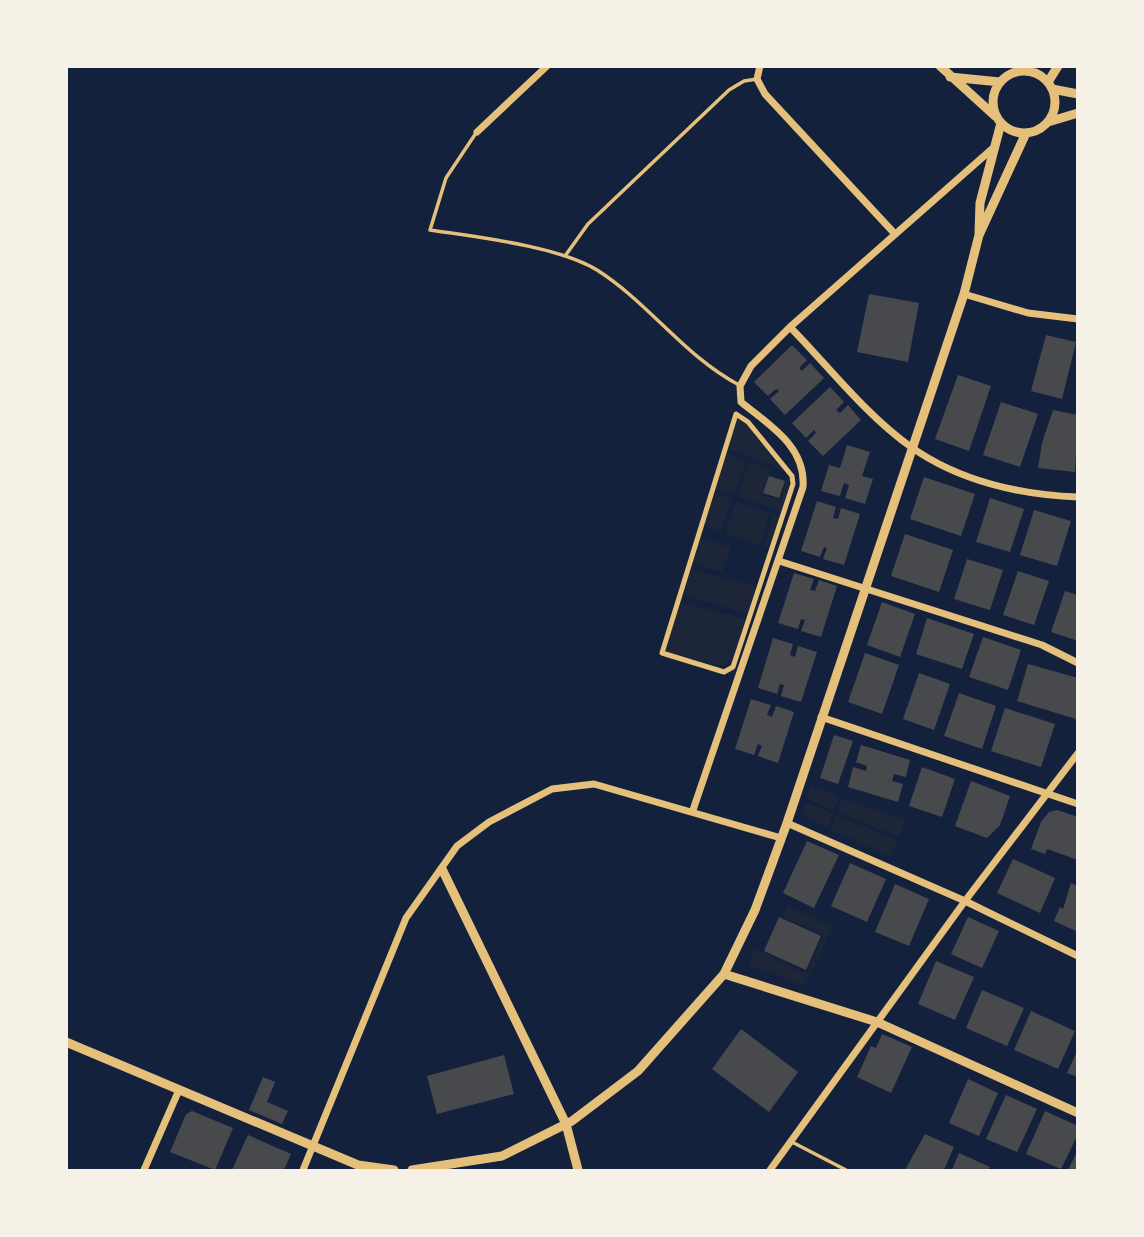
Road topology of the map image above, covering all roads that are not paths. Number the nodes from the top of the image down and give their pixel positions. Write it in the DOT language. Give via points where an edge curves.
graph roads {
  1 [pos="547,66"];
  2 [pos="760,66"];
  3 [pos="1058,66"];
  4 [pos="942,67"];
  5 [pos="1027,69"];
  6 [pos="950,78"];
  7 [pos="757,79"];
  8 [pos="1000,82"];
  9 [pos="1050,85"];
  10 [pos="1077,94"];
  11 [pos="1077,113"];
  12 [pos="999,120"];
  13 [pos="1048,122"];
  14 [pos="477,132"];
  15 [pos="1026,133"];
  16 [pos="992,149"];
  17 [pos="895,234"];
  18 [pos="979,235"];
  19 [pos="565,256"];
  20 [pos="964,294"];
  21 [pos="1077,319"];
  22 [pos="790,327"];
  23 [pos="740,386"];
  24 [pos="913,448"];
  25 [pos="1077,497"];
  26 [pos="769,558"];
  27 [pos="779,561"];
  28 [pos="866,587"];
  29 [pos="1077,663"];
  30 [pos="821,717"];
  31 [pos="1077,753"];
  32 [pos="1047,793"];
  33 [pos="1077,804"];
  34 [pos="694,810"];
  35 [pos="787,823"];
  36 [pos="781,838"];
  37 [pos="442,869"];
  38 [pos="965,901"];
  39 [pos="1077,956"];
  40 [pos="724,974"];
  41 [pos="877,1022"];
  42 [pos="66,1042"];
  43 [pos="180,1090"];
  44 [pos="1077,1113"];
  45 [pos="566,1124"];
  46 [pos="791,1142"];
  47 [pos="313,1146"];
  48 [pos="418,1170"];
  49 [pos="144,1171"];
  50 [pos="303,1171"];
  51 [pos="394,1171"];
  52 [pos="578,1171"];
  53 [pos="770,1171"];
  54 [pos="846,1171"];
  1 -- 14 [label="street"];
  2 -- 7 [label="street"];
  3 -- 9 [label="street"];
  4 -- 6 [label="street"];
  5 -- 8 [label="street"];
  5 -- 9 [label="street"];
  6 -- 8 [label="street"];
  6 -- 12 [label="street"];
  7 -- 17 [label="street" via="765,94"];
  7 -- 19 [label="lane" via="729,90 588,224"];
  8 -- 12 [label="street" via="994,96"];
  9 -- 10 [label="street"];
  9 -- 13 [label="street" via="1055,106"];
  11 -- 13 [label="street"];
  12 -- 15 [label="street" via="1012,131"];
  12 -- 16 [label="street"];
  13 -- 15 [label="street"];
  14 -- 19 [label="lane" via="446,178 430,230"];
  15 -- 18 [label="street"];
  16 -- 17 [label="street"];
  16 -- 18 [label="street" via="980,202"];
  17 -- 22 [label="street"];
  18 -- 20 [label="street"];
  19 -- 23 [label="lane" via="611,280 702,362"];
  20 -- 21 [label="street" via="1028,313"];
  20 -- 24 [label="street"];
  22 -- 23 [label="street" via="751,366"];
  22 -- 24 [label="street"];
  23 -- 27 [label="street" via="741,402 789,442 804,474"];
  24 -- 25 [label="street" via="979,480 1044,496"];
  24 -- 28 [label="street"];
  26 -- 26 [label="street" via="731,670 724,673 663,655 736,414 748,422 793,480"];
  26 -- 27 [label="street"];
  27 -- 28 [label="street"];
  27 -- 34 [label="street"];
  28 -- 29 [label="street" via="1042,645"];
  28 -- 30 [label="street"];
  30 -- 32 [label="street"];
  30 -- 35 [label="street"];
  31 -- 32 [label="street"];
  32 -- 33 [label="street"];
  32 -- 38 [label="street"];
  34 -- 36 [label="street"];
  34 -- 37 [label="street" via="594,784 552,789 489,822 457,846"];
  35 -- 36 [label="street"];
  35 -- 38 [label="street"];
  36 -- 40 [label="street" via="755,910"];
  37 -- 45 [label="street"];
  37 -- 47 [label="street" via="406,918"];
  38 -- 39 [label="street"];
  38 -- 41 [label="street"];
  40 -- 41 [label="street"];
  40 -- 45 [label="street" via="638,1072"];
  41 -- 44 [label="street"];
  41 -- 46 [label="street"];
  42 -- 43 [label="street"];
  43 -- 47 [label="street"];
  43 -- 49 [label="street"];
  45 -- 48 [label="street" via="502,1156"];
  45 -- 52 [label="street"];
  46 -- 53 [label="street"];
  46 -- 54 [label="lane"];
  47 -- 50 [label="street"];
  47 -- 51 [label="street" via="358,1165"];
}
